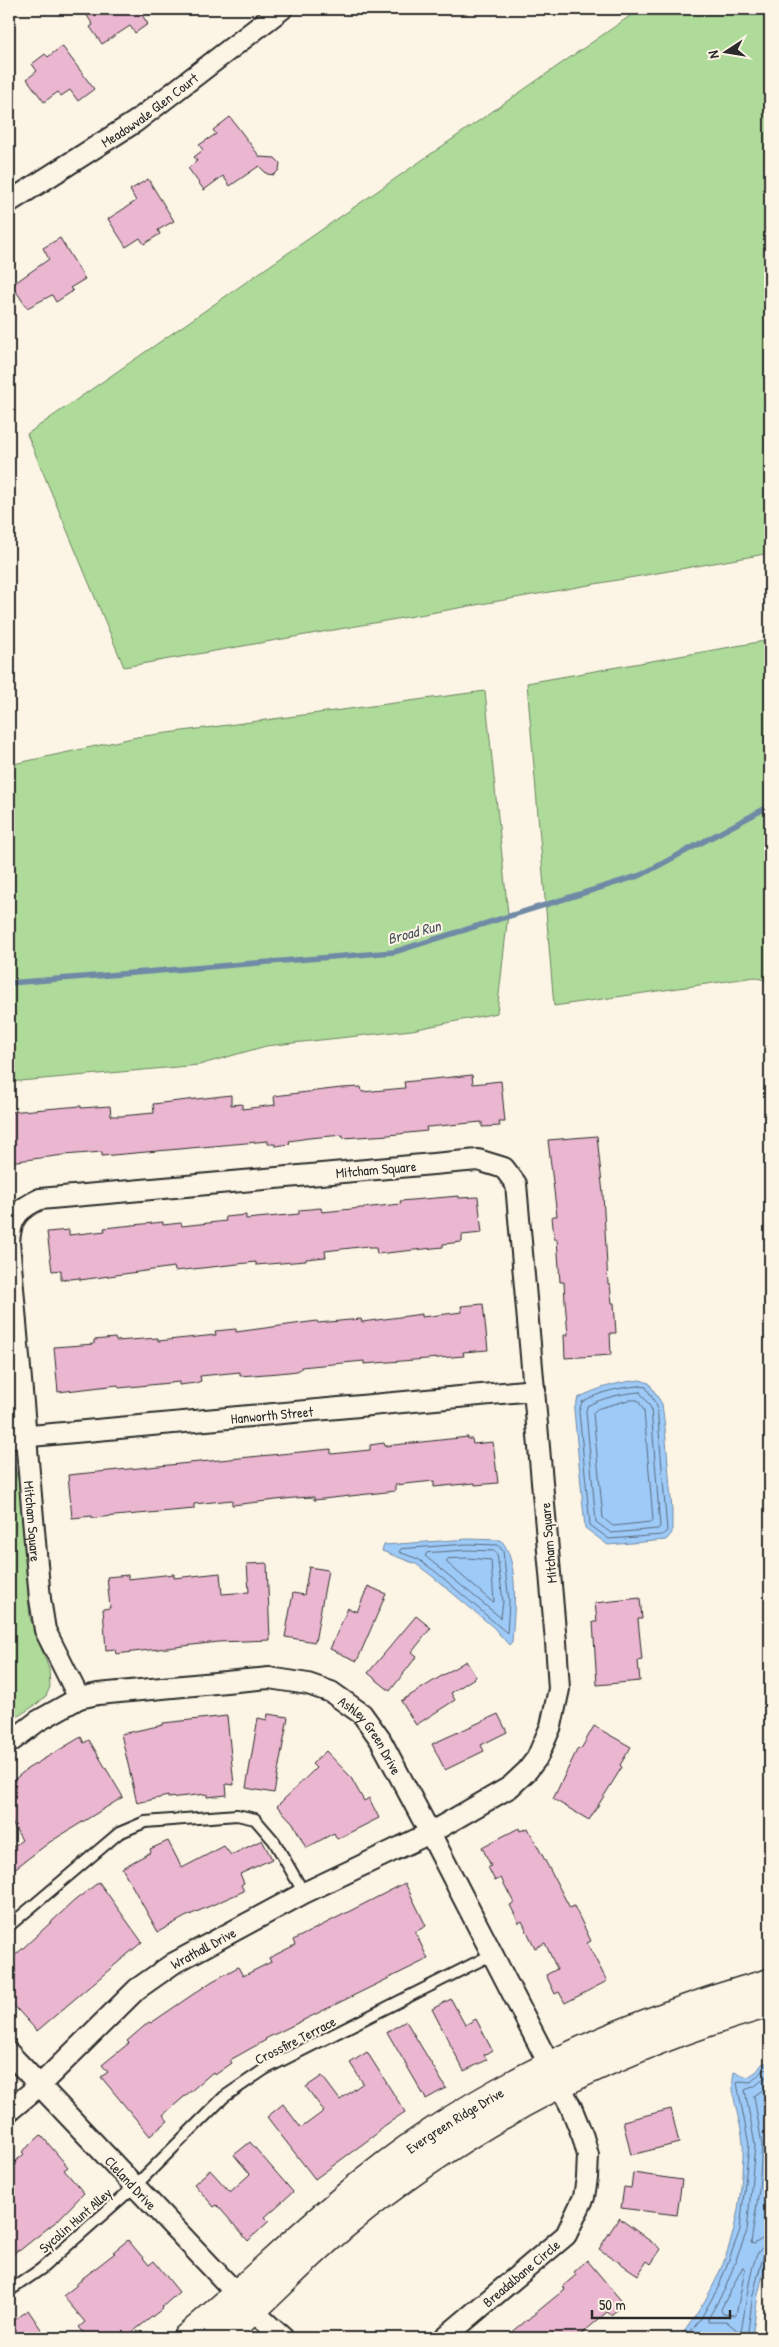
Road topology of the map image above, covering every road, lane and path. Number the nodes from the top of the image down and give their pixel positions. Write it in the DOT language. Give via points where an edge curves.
graph roads {
  1 [pos="282,9"];
  2 [pos="9,202"];
  3 [pos="535,1390"];
  4 [pos="17,1437"];
  5 [pos="79,1698"];
  6 [pos="9,1743"];
  7 [pos="430,1833"];
  8 [pos="304,1893"];
  9 [pos="9,1926"];
  10 [pos="493,1954"];
  11 [pos="770,1983"];
  12 [pos="770,2003"];
  13 [pos="9,2052"];
  14 [pos="554,2074"];
  15 [pos="40,2085"];
  16 [pos="9,2111"];
  17 [pos="135,2186"];
  18 [pos="9,2291"];
  19 [pos="246,2303"];
  20 [pos="187,2338"];
  21 [pos="221,2338"];
  22 [pos="283,2338"];
  23 [pos="444,2338"];
  1 -- 2 [label="street, Meadowvale Glen Court" via="135,122"];
  3 -- 4 [label="street, Hanworth Street"];
  3 -- 4 [label="street, Mitcham Square" via="516,1184 504,1168 478,1160 127,1190 40,1199 22,1207 11,1225"];
  3 -- 7 [label="street, Mitcham Square" via="559,1689 551,1726 537,1758 510,1787"];
  4 -- 5 [label="street, Mitcham Square" via="45,1630"];
  5 -- 6 [label="street, Ashley Green Drive" via="38,1721"];
  5 -- 7 [label="street, Ashley Green Drive" via="269,1678 308,1684 331,1692 362,1714 380,1739"];
  7 -- 8 [label="street, Wrathall Drive"];
  7 -- 10 [label="street, Ashley Green Drive"];
  8 -- 9 [label="lane" via="274,1841 255,1819 237,1815 145,1822 119,1833"];
  8 -- 15 [label="street, Wrathall Drive" via="174,1963 137,1989"];
  10 -- 14 [label="street, Ashley Green Drive"];
  10 -- 17 [label="lane, Crossfire Terrace" via="265,2069 224,2096"];
  11 -- 14 [label="street, Evergreen Ridge Drive" via="662,2016"];
  12 -- 14 [label="street, Evergreen Ridge Drive"];
  13 -- 15 [label="street, Cleland Drive"];
  14 -- 19 [label="street, Evergreen Ridge Drive" via="506,2111 384,2193"];
  14 -- 23 [label="street, Breadalbane Circle" via="571,2107 588,2155 584,2197 566,2235"];
  15 -- 16 [label="street, Wrathall Drive"];
  15 -- 17 [label="street, Cleland Drive"];
  17 -- 18 [label="lane, Sycolin Hunt Alley" via="42,2269"];
  17 -- 19 [label="street, Cleland Drive"];
  19 -- 20 [label="street, Evergreen Ridge Drive"];
  19 -- 21 [label="street, Evergreen Ridge Drive"];
  19 -- 22 [label="street"];
}
